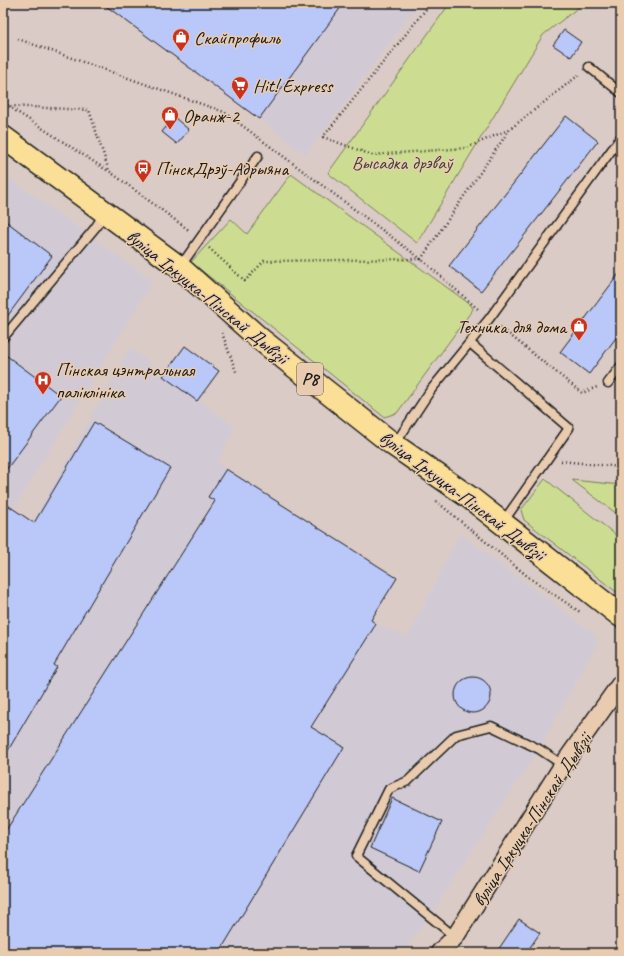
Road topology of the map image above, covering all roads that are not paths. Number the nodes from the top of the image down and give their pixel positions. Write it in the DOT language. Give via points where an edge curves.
graph roads {
  1 [pos="589,68"];
  2 [pos="621,93"];
  3 [pos="3,137"];
  4 [pos="621,137"];
  5 [pos="258,156"];
  6 [pos="105,213"];
  7 [pos="179,267"];
  8 [pos="3,338"];
  9 [pos="470,343"];
  10 [pos="621,366"];
  11 [pos="608,383"];
  12 [pos="394,445"];
  13 [pos="502,523"];
  14 [pos="621,615"];
  15 [pos="621,683"];
  16 [pos="563,765"];
  17 [pos="455,937"];
  18 [pos="439,953"];
  1 -- 2 [label="lane"];
  3 -- 6 [label="main road, вуліца Іркуцка-Пінскай Дывізіі / Р8"];
  4 -- 9 [label="lane"];
  5 -- 7 [label="lane"];
  6 -- 7 [label="main road, вуліца Іркуцка-Пінскай Дывізіі / Р8"];
  6 -- 8 [label="lane"];
  7 -- 12 [label="main road, вуліца Іркуцка-Пінскай Дывізіі / Р8" via="260,339"];
  9 -- 12 [label="lane" via="430,391"];
  9 -- 13 [label="lane" via="569,428"];
  10 -- 11 [label="lane"];
  12 -- 13 [label="main road, вуліца Іркуцка-Пінскай Дывізіі / Р8"];
  13 -- 14 [label="main road, вуліца Іркуцка-Пінскай Дывізіі / Р8"];
  15 -- 16 [label="street, вуліца Іркуцка-Пінскай Дывізіі"];
  16 -- 17 [label="street, вуліца Іркуцка-Пінскай Дывізіі"];
  16 -- 17 [label="lane" via="539,749 491,726 456,736 408,781 389,788 356,856"];
  17 -- 18 [label="street, вуліца Іркуцка-Пінскай Дывізіі"];
}
